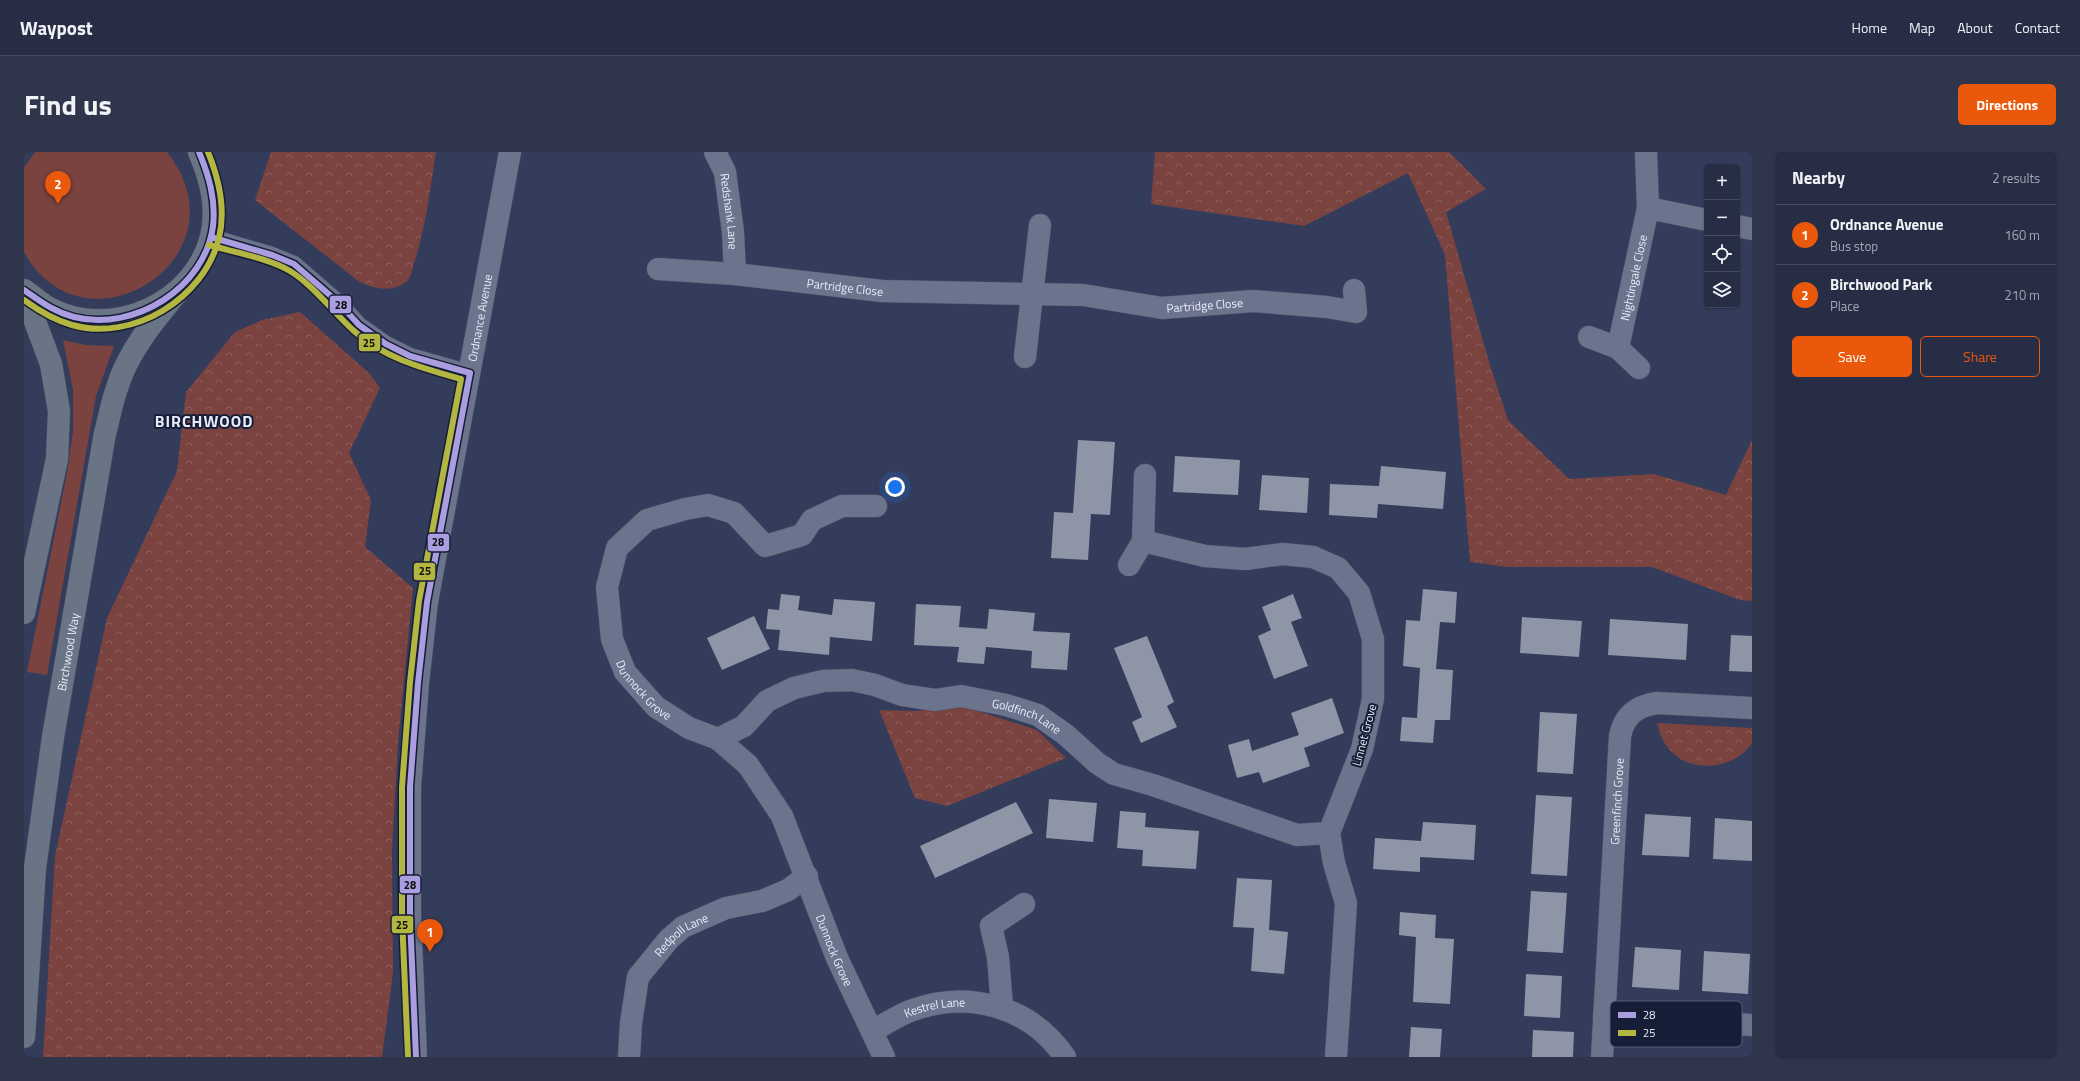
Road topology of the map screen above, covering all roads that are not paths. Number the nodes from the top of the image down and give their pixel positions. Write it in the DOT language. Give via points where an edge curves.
graph roads {
  1 [pos="199,152"];
  2 [pos="510,152"];
  3 [pos="715,152"];
  4 [pos="1646,152"];
  5 [pos="1648,208"];
  6 [pos="1704,219"];
  7 [pos="1040,225"];
  8 [pos="1740,227"];
  9 [pos="1752,229"];
  10 [pos="211,237"];
  11 [pos="658,270"];
  12 [pos="735,274"];
  13 [pos="181,288"];
  14 [pos="1354,290"];
  15 [pos="24,291"];
  16 [pos="1033,294"];
  17 [pos="1590,337"];
  18 [pos="1618,348"];
  19 [pos="1025,358"];
  20 [pos="1639,368"];
  21 [pos="470,373"];
  22 [pos="1145,475"];
  23 [pos="876,506"];
  24 [pos="1143,541"];
  25 [pos="1129,565"];
  26 [pos="24,613"];
  27 [pos="1752,708"];
  28 [pos="718,739"];
  29 [pos="1329,833"];
  30 [pos="807,876"];
  31 [pos="1024,904"];
  32 [pos="1002,1008"];
  33 [pos="1604,1016"];
  34 [pos="1610,1016"];
  35 [pos="1742,1024"];
  36 [pos="1752,1025"];
  37 [pos="872,1031"];
  38 [pos="24,1037"];
  39 [pos="416,1057"];
  40 [pos="629,1057"];
  41 [pos="884,1057"];
  42 [pos="1065,1057"];
  43 [pos="1336,1057"];
  44 [pos="1602,1057"];
  1 -- 10 [label="main road" via="211,186 214,208"];
  2 -- 21 [label="street, Ordnance Avenue"];
  3 -- 12 [label="street, Redshank Lane" via="725,172 733,232"];
  4 -- 5 [label="street, Nightingale Close"];
  5 -- 6 [label="street"];
  5 -- 18 [label="street, Nightingale Close"];
  7 -- 16 [label="street"];
  8 -- 9 [label="street"];
  10 -- 13 [label="main road" via="200,265"];
  10 -- 21 [label="lane" via="294,264 339,303 359,325 386,344 410,356"];
  11 -- 12 [label="street, Partridge Close"];
  12 -- 16 [label="street, Partridge Close" via="882,291"];
  13 -- 15 [label="main road" via="153,309 120,320 84,320 51,309"];
  13 -- 38 [label="main road, Birchwood Way" via="132,353 116,390 105,434 53,737 35,868"];
  14 -- 16 [label="street, Partridge Close" via="1356,312 1253,301 1162,308 1083,295"];
  15 -- 26 [label="main road" via="51,364 59,411 57,459"];
  16 -- 19 [label="street"];
  17 -- 18 [label="street"];
  18 -- 20 [label="street"];
  21 -- 39 [label="street, Ordnance Avenue" via="427,602 418,683 410,810 411,953"];
  22 -- 24 [label="street"];
  23 -- 28 [label="street, Dunnock Grove" via="842,506 812,520 802,535 765,546 734,513 708,506 685,509 647,520 617,548 607,587 612,639 625,672 656,707 689,728"];
  24 -- 25 [label="street"];
  24 -- 29 [label="street, Linnet Grove" via="1205,556 1244,559 1283,554 1313,557 1338,568 1359,593 1372,639 1373,699 1362,749"];
  27 -- 33 [label="street, Greenfinch Grove" via="1645,704 1635,710 1622,726"];
  28 -- 29 [label="street, Goldfinch Lane" via="744,726 768,701 794,688 823,681 852,680 902,695 935,700 961,696 1006,704 1038,715 1114,774 1297,835"];
  28 -- 30 [label="street, Dunnock Grove" via="748,765 782,816"];
  29 -- 43 [label="street" via="1334,863 1346,903"];
  30 -- 37 [label="street, Dunnock Grove" via="838,958"];
  30 -- 40 [label="street, Redpoll Lane" via="788,890 762,901 718,911 683,927 669,939 638,977"];
  31 -- 32 [label="street" via="991,926 998,956"];
  32 -- 37 [label="street, Kestrel Lane" via="973,1001 943,1003 910,1011"];
  32 -- 42 [label="street, Kestrel Lane" via="1032,1023 1054,1041"];
  33 -- 34 [label="street"];
  33 -- 44 [label="street, Greenfinch Grove"];
  35 -- 36 [label="street"];
  37 -- 41 [label="street, Dunnock Grove"];
}
